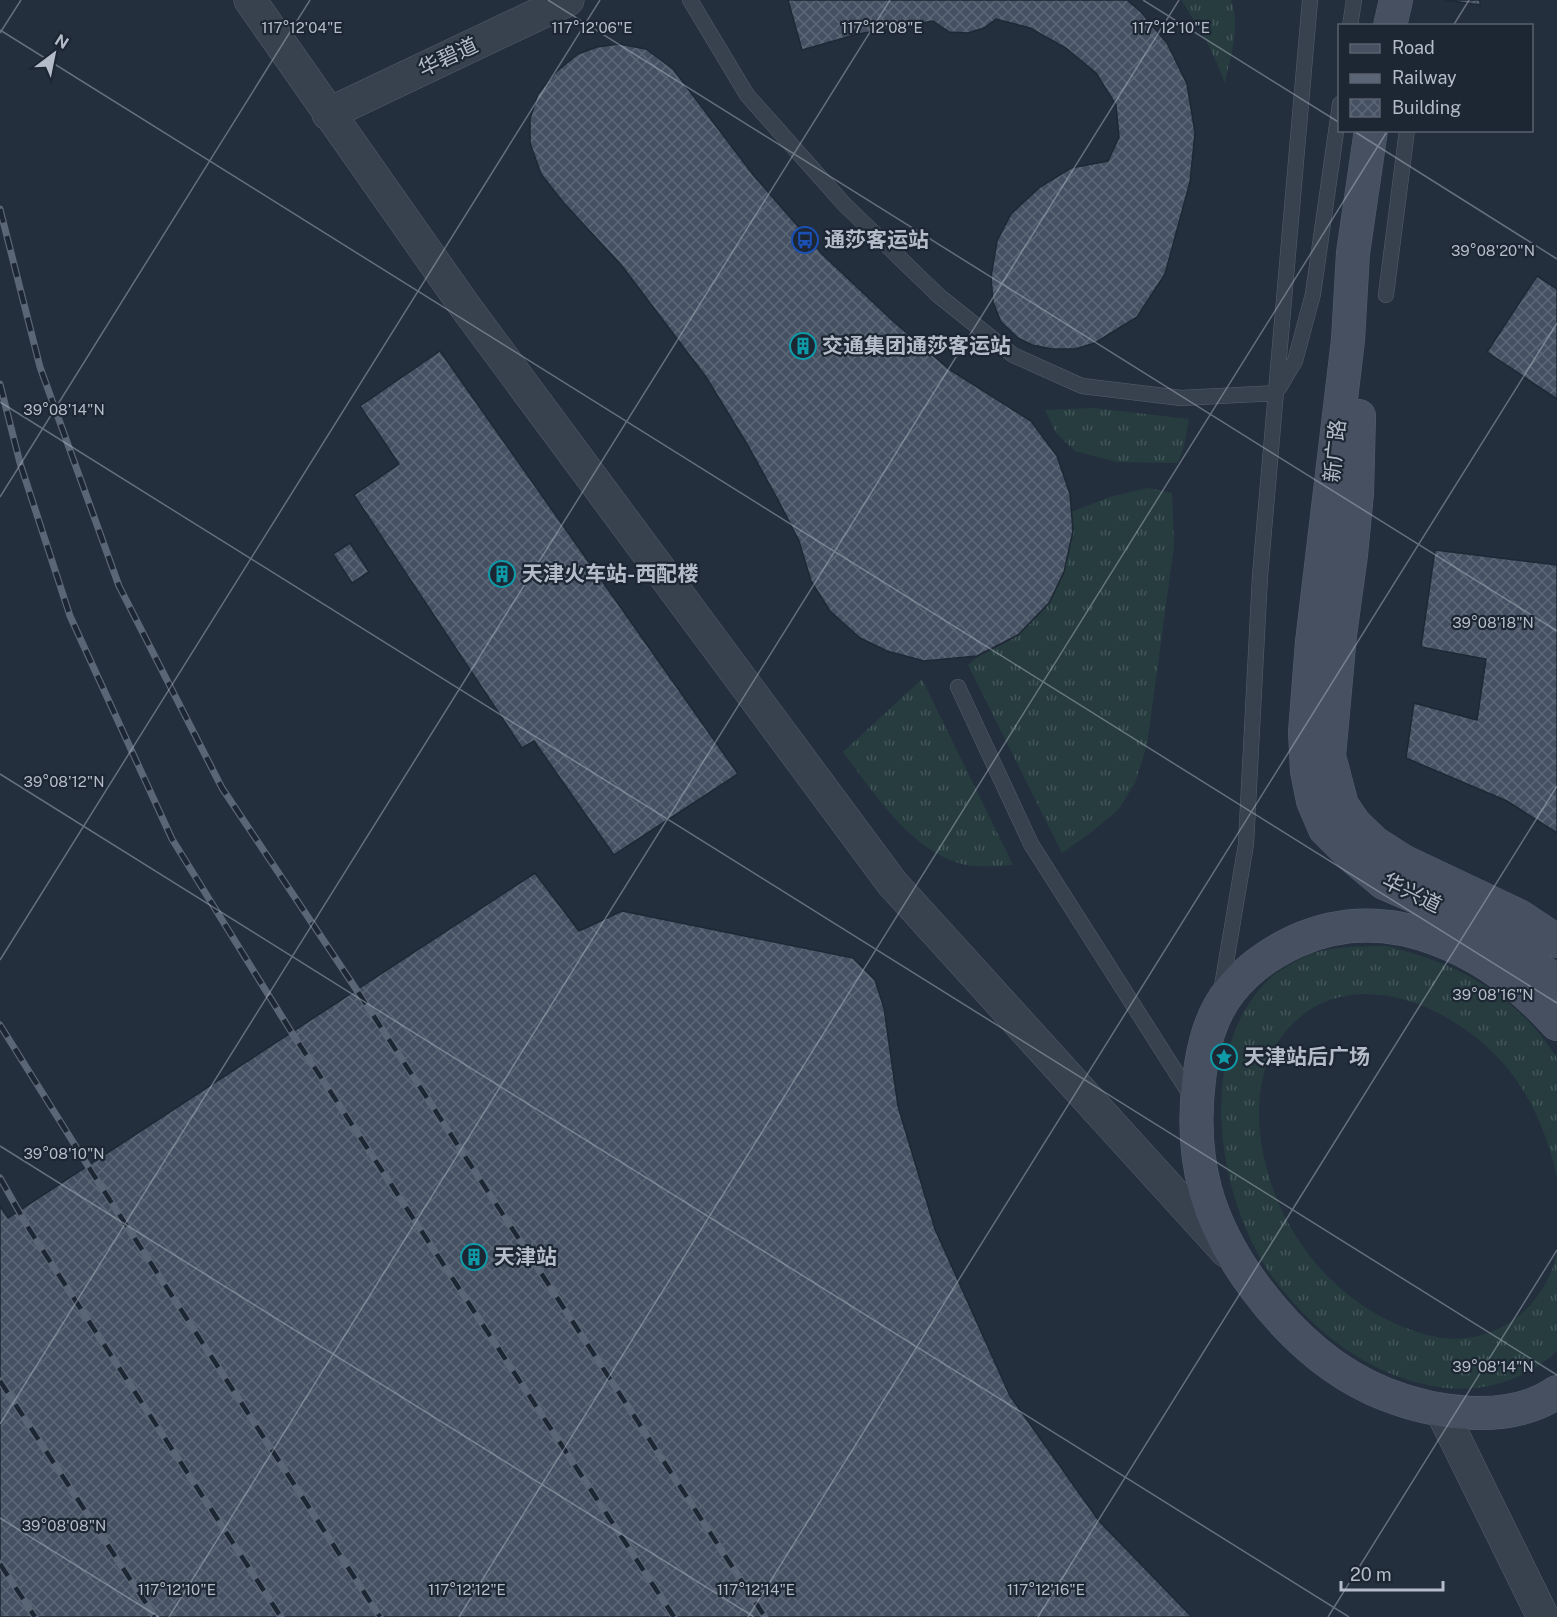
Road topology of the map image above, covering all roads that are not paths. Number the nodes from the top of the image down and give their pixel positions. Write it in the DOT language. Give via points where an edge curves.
graph roads {
  1 [pos="250,0"];
  2 [pos="568,0"];
  3 [pos="690,0"];
  4 [pos="1310,0"];
  5 [pos="1354,0"];
  6 [pos="1396,0"];
  7 [pos="1404,0"];
  8 [pos="1350,24"];
  9 [pos="1390,24"];
  10 [pos="1404,24"];
  11 [pos="328,114"];
  12 [pos="1338,118"];
  13 [pos="1371,132"];
  14 [pos="1407,132"];
  15 [pos="1386,295"];
  16 [pos="1348,340"];
  17 [pos="1276,393"];
  18 [pos="958,687"];
  19 [pos="1307,771"];
  20 [pos="1557,941"];
  21 [pos="1557,982"];
  22 [pos="1217,1010"];
  23 [pos="1557,1024"];
  24 [pos="1196,1104"];
  25 [pos="1236,1262"];
  26 [pos="1557,1392"];
  27 [pos="1441,1410"];
  28 [pos="1543,1617"];
  1 -- 11 [label="street"];
  2 -- 11 [label="street, 华碧道"];
  3 -- 17 [label="lane" via="747,95 844,204 939,296 1013,355 1082,386 1181,398"];
  4 -- 17 [label="lane"];
  5 -- 8 [label="lane"];
  6 -- 9 [label="main road"];
  7 -- 10 [label="lane"];
  11 -- 25 [label="street" via="464,305 892,883"];
  12 -- 17 [label="lane" via="1313,294 1295,361"];
  13 -- 16 [label="main road, 新广路" via="1353,253"];
  14 -- 15 [label="lane"];
  16 -- 19 [label="main road, 新广路" via="1312,642 1305,732"];
  16 -- 20 [label="main road" via="1359,415 1357,493 1329,756 1342,805 1375,843 1403,861 1519,916"];
  17 -- 22 [label="lane" via="1260,576 1246,844"];
  18 -- 24 [label="lane" via="1031,844"];
  19 -- 21 [label="main road, 华兴道" via="1312,801 1324,829 1353,857 1384,883 1487,931"];
  22 -- 23 [label="main road" via="1260,960 1283,947 1316,932 1348,926 1382,926 1419,932 1490,965"];
  22 -- 24 [label="main road" via="1204,1044"];
  24 -- 25 [label="main road" via="1199,1165 1224,1241"];
  25 -- 27 [label="main road" via="1293,1333 1347,1376 1407,1403"];
  26 -- 27 [label="main road" via="1526,1406 1498,1411"];
  27 -- 28 [label="street"];
}
